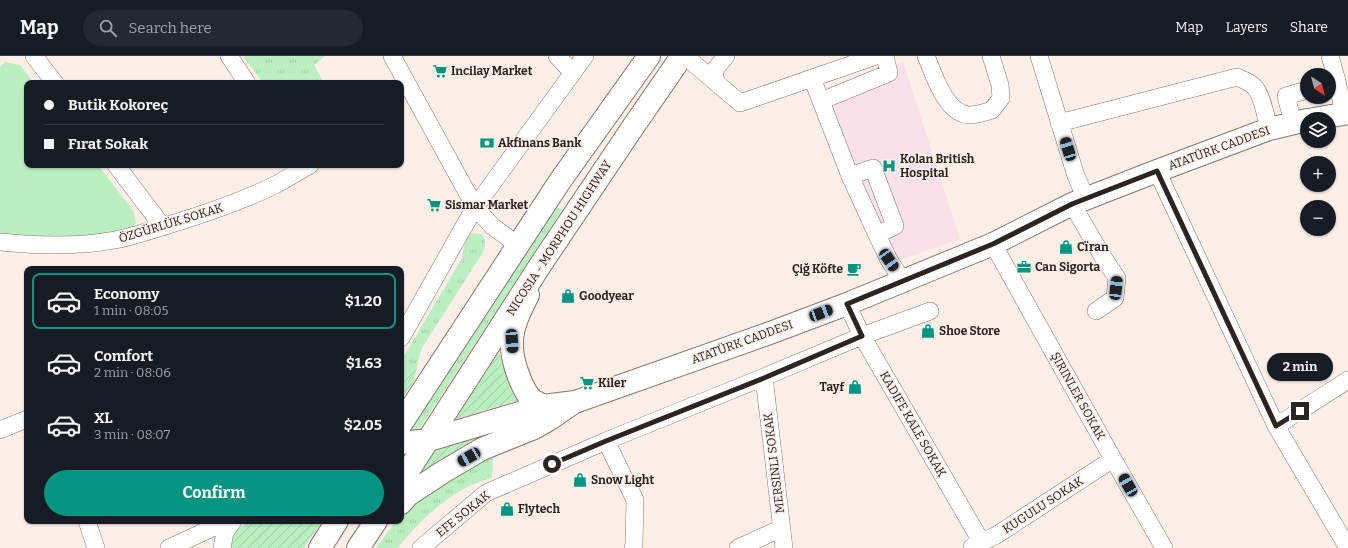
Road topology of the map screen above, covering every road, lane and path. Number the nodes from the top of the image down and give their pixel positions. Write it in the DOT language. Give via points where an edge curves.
graph roads {
  1 [pos="34,56"];
  2 [pos="229,56"];
  3 [pos="392,56"];
  4 [pos="557,56"];
  5 [pos="585,56"];
  6 [pos="649,56"];
  7 [pos="684,56"];
  8 [pos="726,56"];
  9 [pos="876,56"];
  10 [pos="885,56"];
  11 [pos="926,56"];
  12 [pos="991,56"];
  13 [pos="1039,56"];
  14 [pos="1330,56"];
  15 [pos="1331,68"];
  16 [pos="572,72"];
  17 [pos="812,78"];
  18 [pos="53,80"];
  19 [pos="245,80"];
  20 [pos="401,80"];
  21 [pos="716,82"];
  22 [pos="404,87"];
  23 [pos="1336,89"];
  24 [pos="1300,92"];
  25 [pos="821,101"];
  26 [pos="1346,113"];
  27 [pos="1300,114"];
  28 [pos="1336,115"];
  29 [pos="1300,122"];
  30 [pos="1059,123"];
  31 [pos="1269,129"];
  32 [pos="118,168"];
  33 [pos="300,168"];
  34 [pos="1157,171"];
  35 [pos="850,176"];
  36 [pos="1079,201"];
  37 [pos="475,207"];
  38 [pos="163,227"];
  39 [pos="877,235"];
  40 [pos="0,242"];
  41 [pos="993,244"];
  42 [pos="518,245"];
  43 [pos="541,264"];
  44 [pos="903,281"];
  45 [pos="847,304"];
  46 [pos="930,311"];
  47 [pos="1096,311"];
  48 [pos="404,333"];
  49 [pos="862,336"];
  50 [pos="764,378"];
  51 [pos="1348,380"];
  52 [pos="575,402"];
  53 [pos="543,406"];
  54 [pos="404,419"];
  55 [pos="24,420"];
  56 [pos="1276,426"];
  57 [pos="0,430"];
  58 [pos="429,440"];
  59 [pos="606,441"];
  60 [pos="404,443"];
  61 [pos="1113,460"];
  62 [pos="404,478"];
  63 [pos="404,500"];
  64 [pos="87,524"];
  65 [pos="219,524"];
  66 [pos="223,524"];
  67 [pos="335,524"];
  68 [pos="374,524"];
  69 [pos="383,524"];
  70 [pos="782,528"];
  71 [pos="977,545"];
  72 [pos="96,548"];
  73 [pos="169,548"];
  74 [pos="222,548"];
  75 [pos="320,548"];
  76 [pos="358,548"];
  77 [pos="363,548"];
  78 [pos="420,548"];
  79 [pos="633,548"];
  80 [pos="738,548"];
  81 [pos="784,548"];
  82 [pos="1164,548"];
  83 [pos="1348,548"];
  1 -- 18 [label="street"];
  2 -- 19 [label="street"];
  3 -- 20 [label="street"];
  4 -- 16 [label="street"];
  5 -- 16 [label="street"];
  6 -- 42 [label="main road"];
  7 -- 21 [label="street"];
  7 -- 43 [label="main road, NICOSIA - MORPHOU HIGHWAY"];
  8 -- 21 [label="street" via="714,71"];
  9 -- 17 [label="street"];
  10 -- 25 [label="street" via="889,73"];
  11 -- 12 [label="street" via="942,93 956,110 970,115 992,110 1001,98 1000,85"];
  13 -- 30 [label="street"];
  14 -- 15 [label="street"];
  16 -- 37 [label="street"];
  17 -- 21 [label="street" via="740,103"];
  17 -- 25 [label="street"];
  22 -- 37 [label="street"];
  23 -- 26 [label="street"];
  24 -- 27 [label="street" via="1286,96"];
  25 -- 35 [label="street"];
  26 -- 28 [label="main road, ATATÜRK CADDESI"];
  29 -- 31 [label="main road, ATATÜRK CADDESI"];
  30 -- 31 [label="street" via="1237,77 1256,89"];
  30 -- 36 [label="street" via="1076,176"];
  31 -- 34 [label="main road, ATATÜRK CADDESI"];
  32 -- 38 [label="street"];
  33 -- 38 [label="street, ÖZGÜRLÜK SOKAK" via="273,186 228,205"];
  34 -- 36 [label="main road, ATATÜRK CADDESI"];
  34 -- 56 [label="street"];
  35 -- 39 [label="street"];
  35 -- 39 [label="street" via="873,168 895,226"];
  36 -- 41 [label="main road, ATATÜRK CADDESI"];
  36 -- 47 [label="street" via="1102,257 1117,278 1115,298"];
  37 -- 42 [label="street" via="492,226"];
  37 -- 48 [label="street"];
  38 -- 40 [label="street, ÖZGÜRLÜK SOKAK" via="115,240 78,245"];
  39 -- 44 [label="street"];
  41 -- 44 [label="main road, ATATÜRK CADDESI"];
  41 -- 61 [label="street, ŞIRINLER SOKAK"];
  42 -- 54 [label="main road"];
  43 -- 53 [label="main road" via="518,318 512,341 513,356 521,383 531,399"];
  43 -- 58 [label="main road, NICOSIA - MORPHOU HIGHWAY"];
  44 -- 45 [label="main road, ATATÜRK CADDESI"];
  45 -- 49 [label="street, KADIFE KALE SOKAK"];
  45 -- 52 [label="main road, ATATÜRK CADDESI"];
  46 -- 49 [label="street, EFE SOKAK"];
  49 -- 50 [label="street, EFE SOKAK"];
  49 -- 71 [label="street, KADIFE KALE SOKAK"];
  50 -- 59 [label="street, EFE SOKAK"];
  50 -- 70 [label="street, MERSINLI SOKAK"];
  51 -- 56 [label="street"];
  52 -- 53 [label="main road, ATATÜRK CADDESI"];
  52 -- 63 [label="main road, ATATÜRK CADDESI" via="540,425 482,449"];
  53 -- 58 [label="main road, ATATÜRK CADDESI"];
  55 -- 57 [label="street"];
  56 -- 83 [label="street"];
  58 -- 60 [label="main road, ATATÜRK CADDESI"];
  58 -- 62 [label="main road, NICOSIA - MORPHOU HIGHWAY"];
  59 -- 78 [label="street, EFE SOKAK" via="486,493"];
  59 -- 79 [label="street" via="635,500"];
  61 -- 71 [label="street, KUGULU SOKAK"];
  61 -- 82 [label="street, ŞIRINLER SOKAK"];
  64 -- 72 [label="street"];
  65 -- 73 [label="street"];
  66 -- 74 [label="street" via="225,532"];
  67 -- 75 [label="main road"];
  68 -- 76 [label="main road"];
  69 -- 77 [label="main road"];
  70 -- 80 [label="street"];
  70 -- 81 [label="street, MERSINLI SOKAK"];
}
